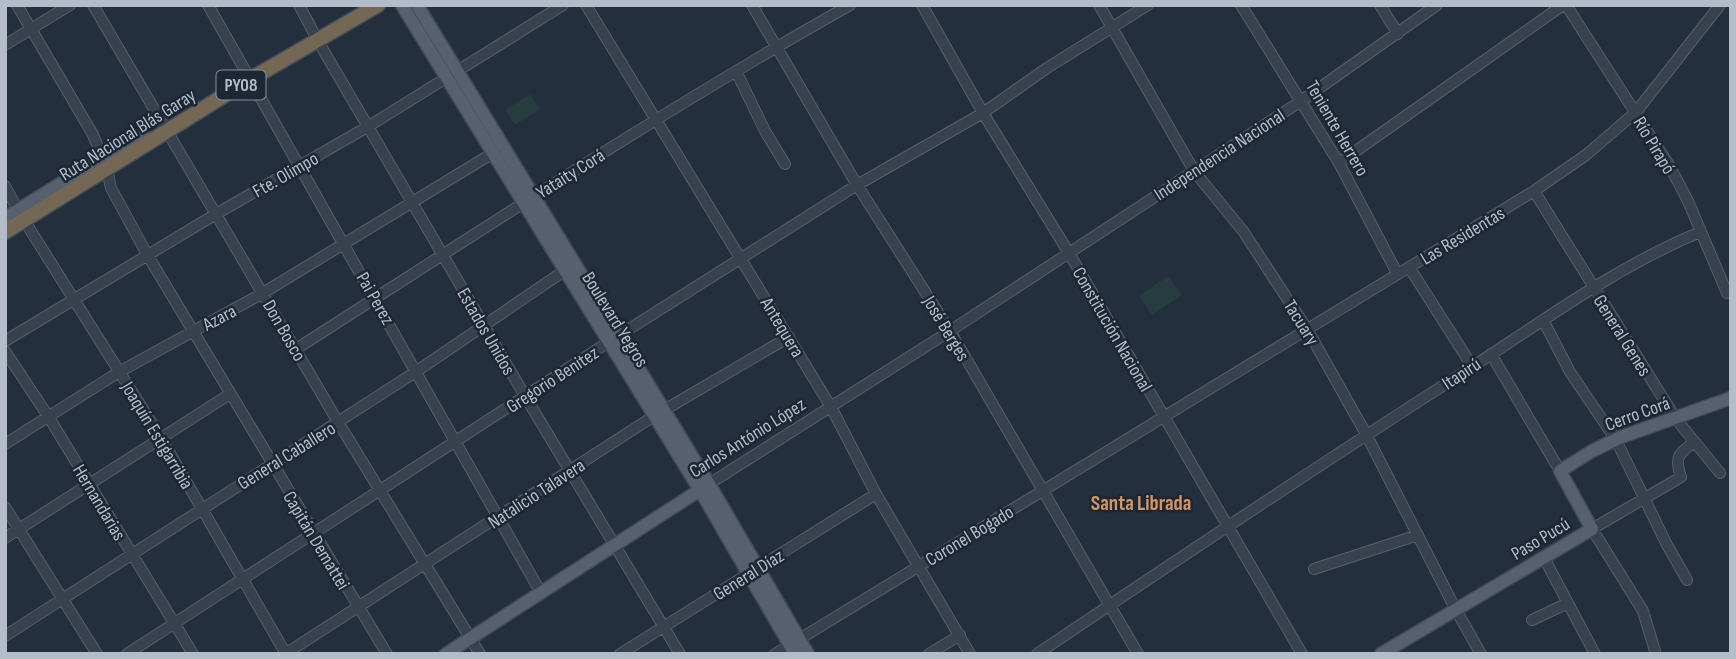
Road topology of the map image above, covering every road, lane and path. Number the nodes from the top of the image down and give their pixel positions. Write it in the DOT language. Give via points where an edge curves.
graph roads {
  1 [pos="17,5"];
  2 [pos="70,5"];
  3 [pos="93,5"];
  4 [pos="208,5"];
  5 [pos="299,5"];
  6 [pos="378,5"];
  7 [pos="402,5"];
  8 [pos="417,5"];
  9 [pos="564,5"];
  10 [pos="586,5"];
  11 [pos="752,5"];
  12 [pos="850,5"];
  13 [pos="922,5"];
  14 [pos="1099,5"];
  15 [pos="1148,5"];
  16 [pos="1241,5"];
  17 [pos="1380,5"];
  18 [pos="1437,5"];
  19 [pos="1565,5"];
  20 [pos="1720,5"];
  21 [pos="1112,27"];
  22 [pos="31,29"];
  23 [pos="1398,34"];
  24 [pos="318,41"];
  25 [pos="5,45"];
  26 [pos="775,47"];
  27 [pos="736,71"];
  28 [pos="452,74"];
  29 [pos="249,80"];
  30 [pos="1301,101"];
  31 [pos="1636,112"];
  32 [pos="983,113"];
  33 [pos="657,120"];
  34 [pos="369,126"];
  35 [pos="161,135"];
  36 [pos="499,150"];
  37 [pos="1339,163"];
  38 [pos="105,164"];
  39 [pos="785,164"];
  40 [pos="299,166"];
  41 [pos="1194,171"];
  42 [pos="857,185"];
  43 [pos="5,186"];
  44 [pos="1534,191"];
  45 [pos="528,200"];
  46 [pos="413,202"];
  47 [pos="216,214"];
  48 [pos="21,215"];
  49 [pos="5,218"];
  50 [pos="5,232"];
  51 [pos="1700,232"];
  52 [pos="345,244"];
  53 [pos="1069,253"];
  54 [pos="444,254"];
  55 [pos="148,256"];
  56 [pos="742,258"];
  57 [pos="1409,267"];
  58 [pos="564,271"];
  59 [pos="1397,273"];
  60 [pos="1594,288"];
  61 [pos="263,293"];
  62 [pos="1727,293"];
  63 [pos="376,298"];
  64 [pos="73,300"];
  65 [pos="1543,320"];
  66 [pos="485,326"];
  67 [pos="1307,329"];
  68 [pos="950,331"];
  69 [pos="192,332"];
  70 [pos="789,337"];
  71 [pos="613,340"];
  72 [pos="5,341"];
  73 [pos="296,349"];
  74 [pos="5,351"];
  75 [pos="1491,354"];
  76 [pos="1472,366"];
  77 [pos="417,371"];
  78 [pos="119,372"];
  79 [pos="230,394"];
  80 [pos="525,396"];
  81 [pos="1731,398"];
  82 [pos="831,407"];
  83 [pos="659,413"];
  84 [pos="48,416"];
  85 [pos="1164,416"];
  86 [pos="1676,419"];
  87 [pos="338,422"];
  88 [pos="1366,434"];
  89 [pos="160,438"];
  90 [pos="1616,440"];
  91 [pos="456,441"];
  92 [pos="1694,442"];
  93 [pos="5,444"];
  94 [pos="272,464"];
  95 [pos="570,471"];
  96 [pos="1560,471"];
  97 [pos="1720,473"];
  98 [pos="89,484"];
  99 [pos="704,487"];
  100 [pos="380,490"];
  101 [pos="1043,490"];
  102 [pos="876,494"];
  103 [pos="1645,498"];
  104 [pos="5,507"];
  105 [pos="202,509"];
  106 [pos="498,517"];
  107 [pos="1228,526"];
  108 [pos="19,528"];
  109 [pos="1592,529"];
  110 [pos="313,533"];
  111 [pos="1418,536"];
  112 [pos="5,538"];
  113 [pos="614,546"];
  114 [pos="131,553"];
  115 [pos="1544,558"];
  116 [pos="425,564"];
  117 [pos="919,566"];
  118 [pos="1314,569"];
  119 [pos="753,571"];
  120 [pos="243,579"];
  121 [pos="1687,580"];
  122 [pos="541,593"];
  123 [pos="63,599"];
  124 [pos="1568,603"];
  125 [pos="1110,605"];
  126 [pos="358,607"];
  127 [pos="1456,610"];
  128 [pos="1532,620"];
  129 [pos="174,624"];
  130 [pos="664,626"];
  131 [pos="960,635"];
  132 [pos="5,636"];
  133 [pos="470,638"];
  134 [pos="794,646"];
  135 [pos="1655,651"];
  136 [pos="97,654"];
  137 [pos="127,654"];
  138 [pos="192,654"];
  139 [pos="286,654"];
  140 [pos="387,654"];
  141 [pos="446,654"];
  142 [pos="480,654"];
  143 [pos="620,654"];
  144 [pos="680,654"];
  145 [pos="775,654"];
  146 [pos="808,654"];
  147 [pos="929,654"];
  148 [pos="970,654"];
  149 [pos="1037,654"];
  150 [pos="1138,654"];
  151 [pos="1302,654"];
  152 [pos="1381,654"];
  153 [pos="1481,654"];
  154 [pos="1595,654"];
  1 -- 22 [label="street, Capitán Demattei"];
  2 -- 22 [label="street"];
  3 -- 35 [label="street, Don Bosco"];
  4 -- 29 [label="street, Pai Perez"];
  5 -- 24 [label="street, Estados Unidos"];
  6 -- 24 [label="highway, Ruta Nacional Blás Garay / PY08"];
  7 -- 28 [label="main road, Boulevard Yegros"];
  8 -- 28 [label="main road, Boulevard Yegros"];
  9 -- 28 [label="street, Fte. Olimpo"];
  10 -- 33 [label="street, Antequera"];
  11 -- 26 [label="street, José Berges"];
  12 -- 26 [label="street, Yataity Corá"];
  13 -- 32 [label="street, Constitución Nacional"];
  14 -- 21 [label="street, Tacuary"];
  15 -- 21 [label="street, Gregorio Benitez"];
  16 -- 30 [label="street, Teniente Herrero"];
  17 -- 23 [label="street"];
  18 -- 23 [label="street, Independencia Nacional"];
  19 -- 31 [label="street, Río Pirapó"];
  19 -- 37 [label="street"];
  20 -- 31 [label="street, Las Residentas"];
  21 -- 32 [label="street, Gregorio Benitez"];
  21 -- 41 [label="street, Tacuary"];
  22 -- 25 [label="street"];
  22 -- 38 [label="street, Capitán Demattei" via="92,133"];
  23 -- 30 [label="street, Independencia Nacional"];
  24 -- 29 [label="highway, Ruta Nacional Blás Garay / PY08"];
  24 -- 34 [label="street, Estados Unidos"];
  26 -- 27 [label="street, Yataity Corá"];
  26 -- 42 [label="street, José Berges"];
  27 -- 33 [label="street, Yataity Corá"];
  27 -- 39 [label="street"];
  28 -- 34 [label="street, Fte. Olimpo"];
  28 -- 36 [label="main road, Boulevard Yegros"];
  29 -- 35 [label="highway, Ruta Nacional Blás Garay / PY08"];
  29 -- 40 [label="street, Pai Perez"];
  30 -- 37 [label="street, Teniente Herrero"];
  30 -- 41 [label="street, Independencia Nacional"];
  31 -- 44 [label="street, Las Residentas"];
  31 -- 51 [label="street, Río Pirapó" via="1669,165"];
  32 -- 42 [label="street, Gregorio Benitez"];
  32 -- 53 [label="street, Constitución Nacional"];
  33 -- 45 [label="street, Yataity Corá"];
  33 -- 56 [label="street, Antequera"];
  34 -- 40 [label="street, Fte. Olimpo"];
  34 -- 46 [label="street, Estados Unidos"];
  35 -- 38 [label="highway, Ruta Nacional Blás Garay / PY08"];
  35 -- 47 [label="street, Don Bosco"];
  36 -- 45 [label="main road, Boulevard Yegros"];
  36 -- 46 [label="street, Azara"];
  37 -- 59 [label="street, Teniente Herrero"];
  38 -- 48 [label="highway, Ruta Nacional Blás Garay / PY08"];
  38 -- 55 [label="street, Capitán Demattei" via="111,188"];
  40 -- 47 [label="street, Fte. Olimpo"];
  40 -- 52 [label="street, Pai Perez"];
  41 -- 53 [label="street, Independencia Nacional"];
  41 -- 67 [label="street, Tacuary" via="1243,231"];
  42 -- 56 [label="street, Gregorio Benitez"];
  42 -- 68 [label="street, José Berges"];
  43 -- 48 [label="street, Joaquín Estigarribia"];
  44 -- 57 [label="street, Las Residentas"];
  44 -- 60 [label="street, General Genes"];
  45 -- 54 [label="street, Yataity Corá"];
  45 -- 58 [label="main road, Boulevard Yegros"];
  45 -- 71 [label="main road, Boulevard Yegros"];
  46 -- 52 [label="street, Azara"];
  46 -- 54 [label="street, Estados Unidos"];
  47 -- 55 [label="street, Fte. Olimpo"];
  47 -- 61 [label="street, Don Bosco"];
  48 -- 49 [label="main road"];
  48 -- 50 [label="highway, Ruta Nacional Blás Garay / PY08"];
  48 -- 64 [label="street, Joaquín Estigarribia"];
  51 -- 60 [label="street, Itapirú" via="1645,257"];
  51 -- 62 [label="street, Río Pirapó"];
  52 -- 61 [label="street, Azara"];
  52 -- 63 [label="street, Pai Perez"];
  53 -- 68 [label="street, Carlos António López"];
  53 -- 85 [label="street, Constitución Nacional"];
  54 -- 63 [label="street, Yataity Corá"];
  54 -- 66 [label="street, Estados Unidos"];
  55 -- 64 [label="street, Fte. Olimpo"];
  55 -- 69 [label="street, Capitán Demattei"];
  56 -- 70 [label="street, Antequera"];
  56 -- 71 [label="street, Gregorio Benitez"];
  57 -- 59 [label="street, Las Residentas"];
  57 -- 76 [label="street"];
  58 -- 66 [label="street, General Caballero"];
  58 -- 71 [label="main road, Boulevard Yegros"];
  59 -- 67 [label="street, Las Residentas"];
  60 -- 65 [label="street, Itapirú"];
  60 -- 86 [label="street, General Genes"];
  61 -- 69 [label="street, Azara"];
  61 -- 73 [label="street, Don Bosco"];
  63 -- 73 [label="street, Yataity Corá"];
  63 -- 77 [label="street, Pai Perez"];
  64 -- 72 [label="street, Fte. Olimpo"];
  64 -- 78 [label="street, Joaquín Estigarribia"];
  65 -- 75 [label="street, Itapirú"];
  65 -- 90 [label="street" via="1570,372"];
  66 -- 77 [label="street, General Caballero"];
  66 -- 80 [label="street, Estados Unidos"];
  67 -- 85 [label="street, Las Residentas"];
  67 -- 88 [label="street, Tacuary"];
  68 -- 82 [label="street, Carlos António López"];
  68 -- 101 [label="street, José Berges"];
  69 -- 78 [label="street, Azara"];
  69 -- 79 [label="street, Capitán Demattei"];
  70 -- 82 [label="street, Antequera"];
  70 -- 83 [label="street, Natalicio Talavera"];
  71 -- 80 [label="street, Gregorio Benitez"];
  71 -- 83 [label="main road, Boulevard Yegros"];
  73 -- 87 [label="street, Don Bosco"];
  74 -- 84 [label="street, Hernandarias"];
  75 -- 76 [label="street, Itapirú"];
  75 -- 96 [label="street"];
  76 -- 88 [label="street, Itapirú"];
  77 -- 87 [label="street, General Caballero"];
  77 -- 91 [label="street, Pai Perez"];
  78 -- 84 [label="street, Azara"];
  78 -- 89 [label="street, Joaquín Estigarribia"];
  79 -- 89 [label="street"];
  79 -- 94 [label="street, Capitán Demattei"];
  80 -- 91 [label="street, Gregorio Benitez"];
  80 -- 95 [label="street, Estados Unidos"];
  81 -- 86 [label="main road, Cerro Corá"];
  82 -- 99 [label="street, Carlos António López"];
  82 -- 102 [label="street, Antequera"];
  83 -- 95 [label="street, Natalicio Talavera"];
  83 -- 99 [label="main road, Boulevard Yegros"];
  84 -- 93 [label="street, Azara"];
  84 -- 98 [label="street, Hernandarias"];
  85 -- 101 [label="street, Coronel Bogado"];
  85 -- 107 [label="street, Constitución Nacional"];
  86 -- 90 [label="main road, Cerro Corá"];
  86 -- 92 [label="street, General Genes"];
  87 -- 94 [label="street, General Caballero"];
  87 -- 100 [label="street, Don Bosco"];
  88 -- 107 [label="street, Itapirú"];
  88 -- 111 [label="street, Tacuary"];
  89 -- 98 [label="street"];
  89 -- 105 [label="street, Joaquín Estigarribia"];
  90 -- 96 [label="main road, Cerro Corá"];
  90 -- 103 [label="street"];
  91 -- 100 [label="street, Gregorio Benitez"];
  91 -- 106 [label="street, Pai Perez"];
  92 -- 97 [label="street, General Genes"];
  92 -- 103 [label="street, Paso Pucú" via="1676,463 1681,477"];
  94 -- 105 [label="street, General Caballero"];
  94 -- 110 [label="street, Capitán Demattei"];
  95 -- 106 [label="street, Natalicio Talavera"];
  95 -- 113 [label="street, Estados Unidos"];
  96 -- 109 [label="main road"];
  98 -- 108 [label="street"];
  98 -- 114 [label="street, Hernandarias"];
  99 -- 113 [label="main road, Carlos António López"];
  99 -- 119 [label="main road, Boulevard Yegros"];
  100 -- 110 [label="street, Gregorio Benitez"];
  100 -- 116 [label="street, Don Bosco"];
  101 -- 117 [label="street, Coronel Bogado"];
  101 -- 125 [label="street, José Berges"];
  102 -- 117 [label="street, Antequera"];
  102 -- 119 [label="street, General Díaz"];
  103 -- 109 [label="street, Paso Pucú"];
  103 -- 121 [label="street"];
  104 -- 108 [label="street"];
  105 -- 114 [label="street, General Caballero"];
  105 -- 120 [label="street, Joaquín Estigarribia"];
  106 -- 116 [label="street, Natalicio Talavera"];
  106 -- 122 [label="street, Pai Perez"];
  107 -- 125 [label="street, Itapirú"];
  107 -- 151 [label="street, Constitución Nacional"];
  108 -- 112 [label="street"];
  108 -- 123 [label="street"];
  109 -- 115 [label="main road, Paso Pucú"];
  109 -- 135 [label="street" via="1643,611"];
  110 -- 120 [label="street, Gregorio Benitez"];
  110 -- 126 [label="street, Capitán Demattei"];
  111 -- 118 [label="street"];
  111 -- 127 [label="street, Tacuary"];
  113 -- 122 [label="main road, Carlos António López"];
  113 -- 130 [label="street, Estados Unidos"];
  114 -- 123 [label="street, General Caballero"];
  114 -- 129 [label="street, Hernandarias"];
  115 -- 124 [label="street"];
  115 -- 127 [label="main road, Paso Pucú"];
  116 -- 126 [label="street, Natalicio Talavera"];
  116 -- 133 [label="street, Don Bosco"];
  117 -- 131 [label="street, Antequera"];
  117 -- 134 [label="street, Coronel Bogado"];
  119 -- 130 [label="street, General Díaz"];
  119 -- 134 [label="main road, Boulevard Yegros"];
  120 -- 129 [label="street, Gregorio Benitez"];
  120 -- 139 [label="street, Joaquín Estigarribia"];
  122 -- 133 [label="main road, Carlos António López"];
  123 -- 132 [label="street, General Caballero"];
  123 -- 136 [label="street"];
  124 -- 128 [label="street"];
  124 -- 154 [label="street"];
  125 -- 149 [label="street, Itapirú"];
  125 -- 150 [label="street, José Berges"];
  126 -- 139 [label="street, Natalicio Talavera"];
  126 -- 140 [label="street, Capitán Demattei"];
  127 -- 152 [label="main road, Paso Pucú"];
  127 -- 153 [label="street, Tacuary"];
  129 -- 137 [label="street, Gregorio Benitez"];
  129 -- 138 [label="street, Hernandarias"];
  130 -- 143 [label="street, General Díaz"];
  130 -- 144 [label="street, Estados Unidos"];
  131 -- 147 [label="street"];
  131 -- 148 [label="street, Antequera"];
  133 -- 141 [label="main road, Carlos António López"];
  133 -- 142 [label="street, Don Bosco"];
  134 -- 145 [label="street, Coronel Bogado"];
  134 -- 146 [label="main road, Boulevard Yegros"];
}
